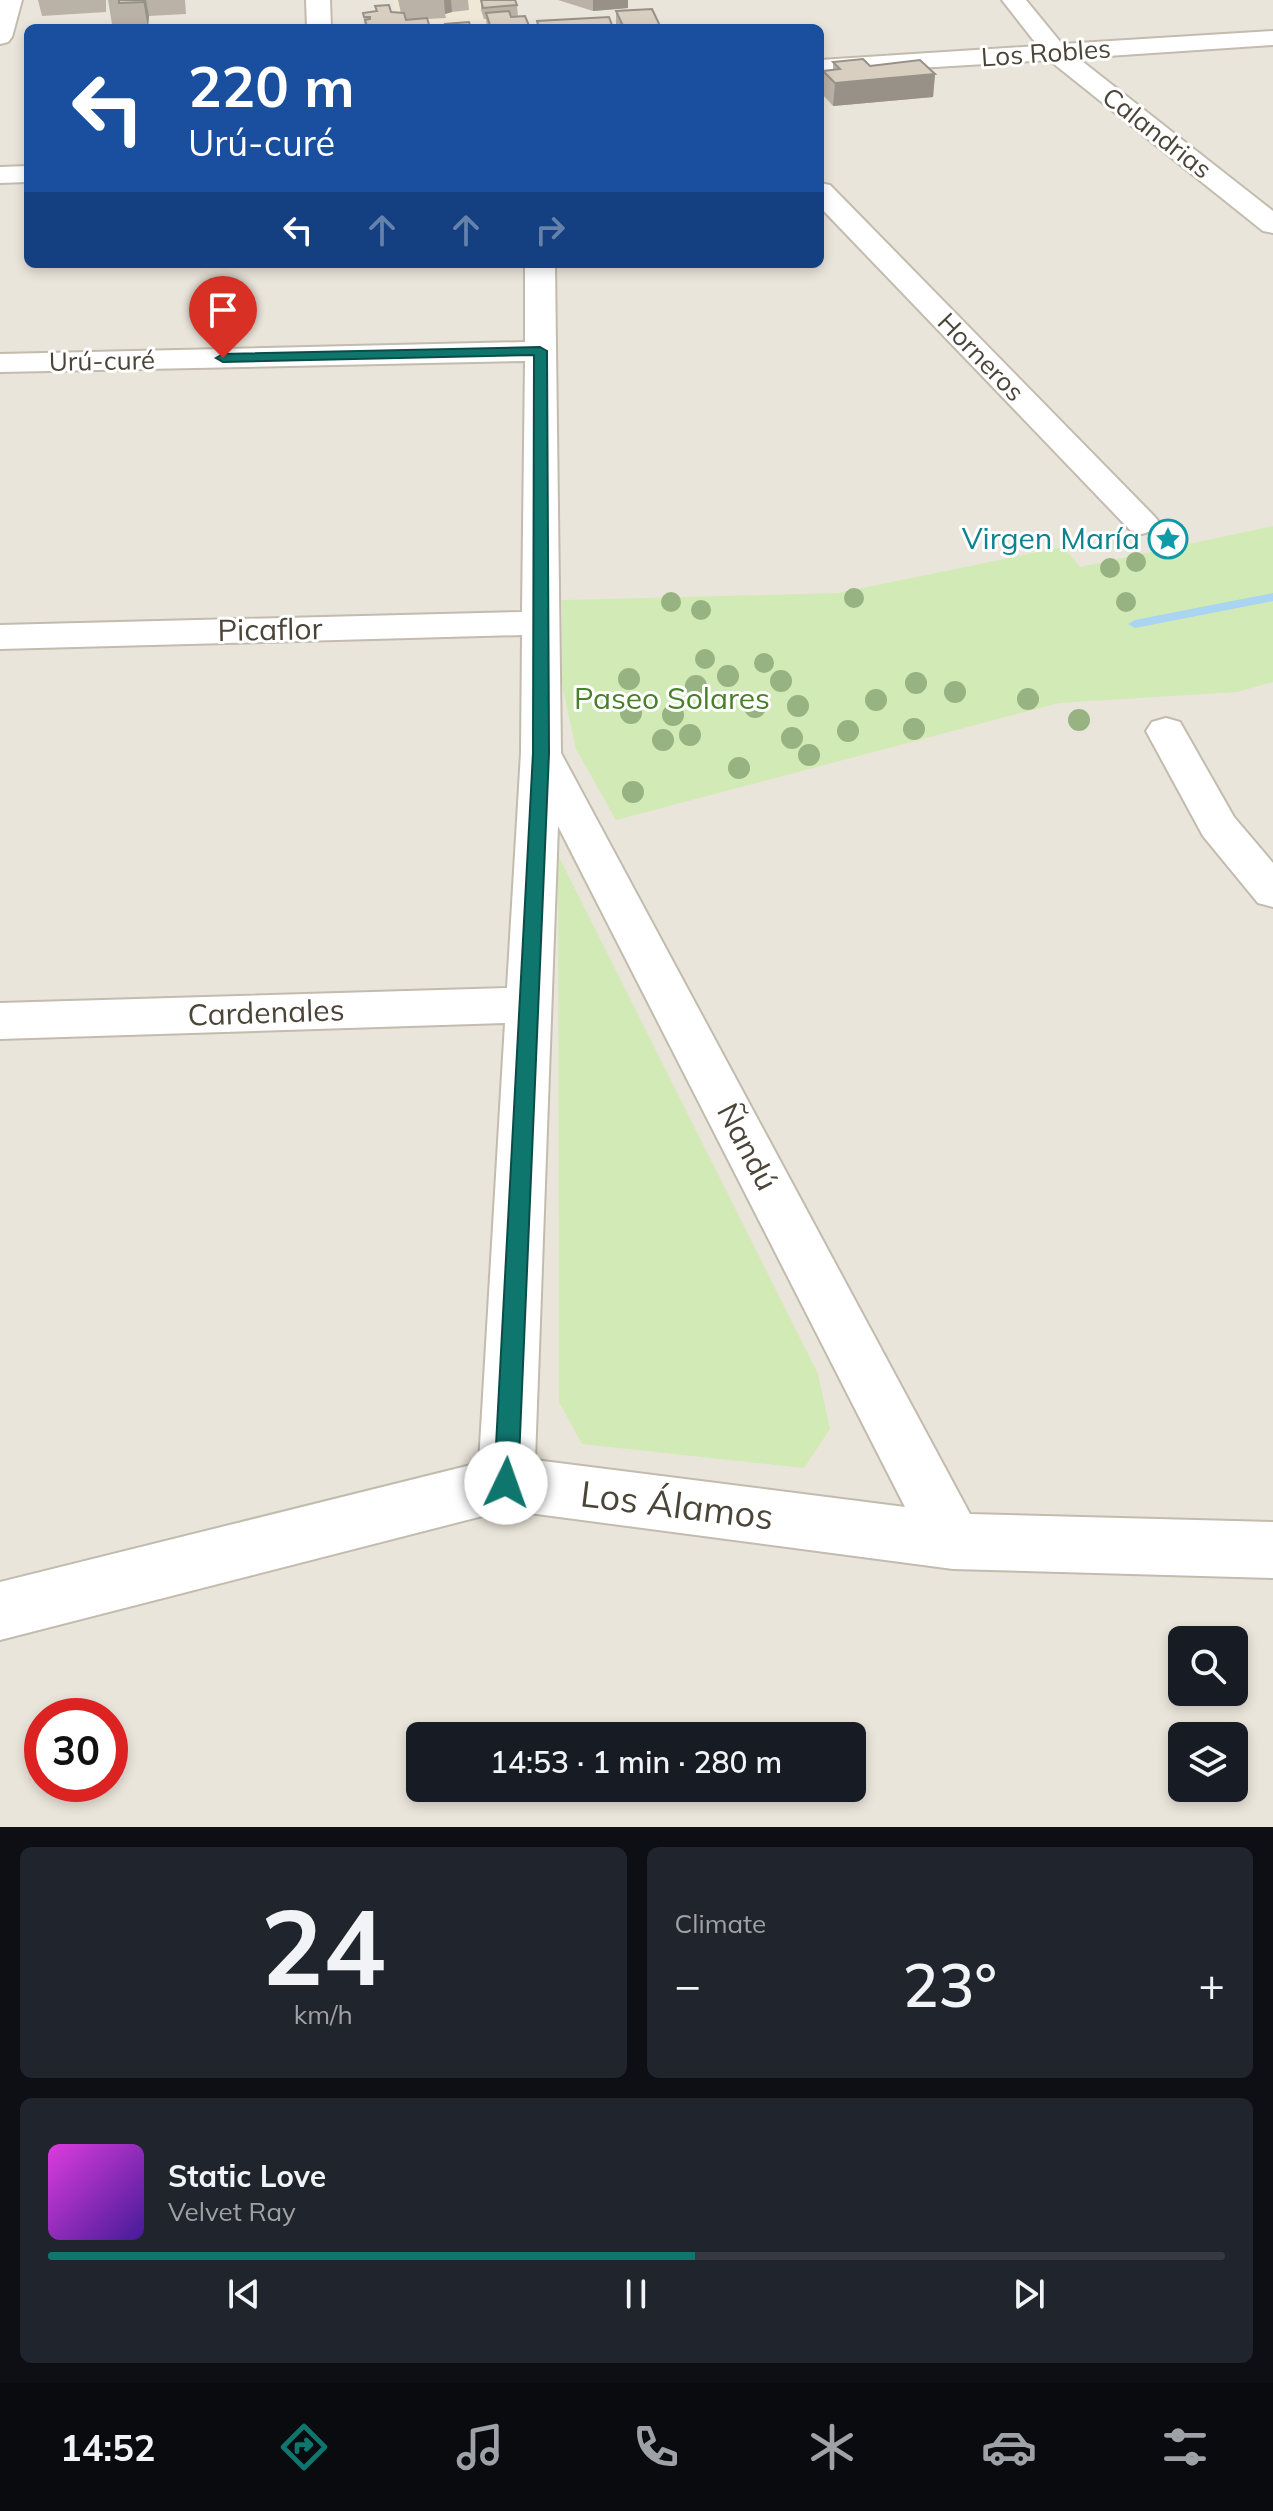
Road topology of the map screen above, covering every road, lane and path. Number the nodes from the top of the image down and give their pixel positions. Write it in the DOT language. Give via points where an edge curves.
graph roads {
  1 [pos="10,0"];
  2 [pos="318,0"];
  3 [pos="1014,0"];
  4 [pos="319,24"];
  5 [pos="0,37"];
  6 [pos="1273,38"];
  7 [pos="1055,52"];
  8 [pos="824,67"];
  9 [pos="24,174"];
  10 [pos="0,175"];
  11 [pos="824,195"];
  12 [pos="1273,225"];
  13 [pos="540,268"];
  14 [pos="540,351"];
  15 [pos="0,363"];
  16 [pos="1142,523"];
  17 [pos="541,623"];
  18 [pos="0,637"];
  19 [pos="1166,731"];
  20 [pos="541,753"];
  21 [pos="1273,892"];
  22 [pos="531,1005"];
  23 [pos="0,1021"];
  24 [pos="506,1483"];
  25 [pos="953,1541"];
  26 [pos="1273,1550"];
  27 [pos="0,1611"];
  1 -- 5 [label="street"];
  2 -- 4 [label="street"];
  3 -- 7 [label="street, Calandrias"];
  6 -- 7 [label="street, Los Robles"];
  7 -- 8 [label="street, Los Robles"];
  7 -- 12 [label="street, Calandrias"];
  9 -- 10 [label="street"];
  11 -- 16 [label="street, Horneros"];
  13 -- 14 [label="street"];
  14 -- 15 [label="street, Urú-curé"];
  14 -- 17 [label="street"];
  17 -- 18 [label="street, Picaflor"];
  17 -- 20 [label="street"];
  19 -- 21 [label="street" via="1218,826"];
  20 -- 22 [label="street"];
  20 -- 25 [label="street, Ñandú"];
  22 -- 23 [label="street, Cardenales"];
  22 -- 24 [label="street"];
  24 -- 25 [label="street, Los Álamos"];
  24 -- 27 [label="street, Los Álamos"];
  25 -- 26 [label="street, Los Álamos"];
}
